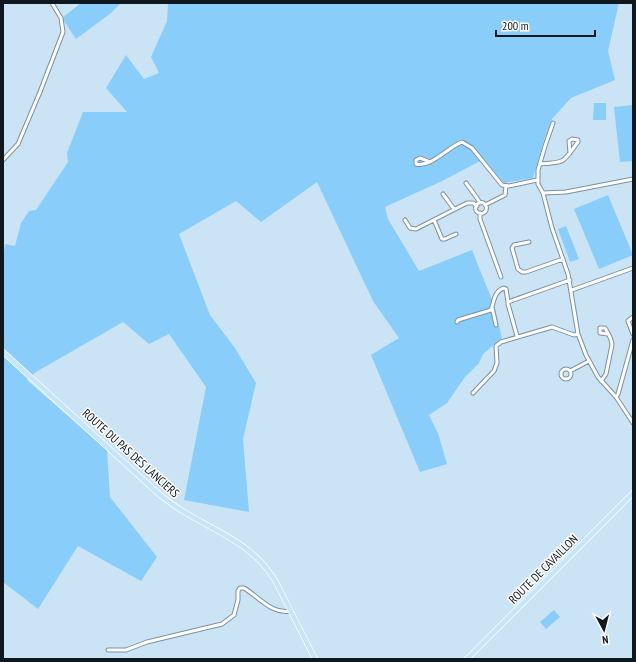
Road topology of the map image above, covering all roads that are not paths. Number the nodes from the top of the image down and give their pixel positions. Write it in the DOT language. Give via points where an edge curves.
graph roads {
  1 [pos="52,3"];
  2 [pos="553,122"];
  3 [pos="570,153"];
  4 [pos="3,160"];
  5 [pos="430,162"];
  6 [pos="540,164"];
  7 [pos="633,179"];
  8 [pos="537,180"];
  9 [pos="466,183"];
  10 [pos="506,186"];
  11 [pos="543,193"];
  12 [pos="442,194"];
  13 [pos="478,204"];
  14 [pos="485,205"];
  15 [pos="454,209"];
  16 [pos="480,213"];
  17 [pos="404,220"];
  18 [pos="434,220"];
  19 [pos="456,234"];
  20 [pos="529,242"];
  21 [pos="563,259"];
  22 [pos="633,268"];
  23 [pos="501,277"];
  24 [pos="570,280"];
  25 [pos="572,290"];
  26 [pos="508,302"];
  27 [pos="492,307"];
  28 [pos="633,317"];
  29 [pos="457,322"];
  30 [pos="496,325"];
  31 [pos="578,334"];
  32 [pos="608,334"];
  33 [pos="633,334"];
  34 [pos="517,336"];
  35 [pos="633,340"];
  36 [pos="3,352"];
  37 [pos="589,361"];
  38 [pos="570,371"];
  39 [pos="601,380"];
  40 [pos="473,393"];
  41 [pos="616,397"];
  42 [pos="633,423"];
  43 [pos="633,493"];
  44 [pos="291,611"];
  45 [pos="108,650"];
  46 [pos="315,659"];
  47 [pos="467,659"];
  1 -- 4 [label="street" via="61,18 63,32 18,144"];
  2 -- 6 [label="street"];
  3 -- 6 [label="street" via="562,162"];
  5 -- 10 [label="street" via="462,142 472,148 502,185"];
  6 -- 8 [label="street"];
  7 -- 11 [label="street" via="566,192"];
  8 -- 10 [label="street"];
  8 -- 11 [label="street"];
  9 -- 13 [label="street" via="478,198"];
  10 -- 14 [label="street" via="505,195"];
  11 -- 21 [label="street"];
  12 -- 15 [label="street"];
  13 -- 14 [label="street"];
  13 -- 15 [label="street" via="470,202"];
  13 -- 16 [label="street" via="476,210"];
  14 -- 16 [label="street" via="486,212"];
  15 -- 18 [label="street"];
  16 -- 23 [label="street" via="480,220"];
  17 -- 18 [label="street" via="414,229"];
  18 -- 19 [label="street" via="442,239"];
  20 -- 21 [label="street" via="514,245 512,248 518,269 522,272"];
  21 -- 24 [label="street"];
  22 -- 25 [label="street"];
  24 -- 25 [label="street"];
  24 -- 26 [label="street"];
  25 -- 31 [label="street"];
  26 -- 27 [label="street" via="506,290 503,288 495,296"];
  26 -- 34 [label="street"];
  27 -- 29 [label="street" via="491,310"];
  27 -- 30 [label="street"];
  28 -- 33 [label="street" via="628,321 628,325"];
  31 -- 34 [label="street" via="574,335 552,327"];
  31 -- 37 [label="street"];
  32 -- 39 [label="street" via="612,345 606,374"];
  34 -- 40 [label="street" via="496,346 497,363 494,371"];
  35 -- 41 [label="street"];
  36 -- 44 [label="main road, ROUTE DU PAS DES LANCIERS" via="160,495 186,514 249,550 272,576"];
  37 -- 38 [label="street"];
  37 -- 39 [label="street"];
  39 -- 41 [label="street"];
  41 -- 42 [label="street"];
  43 -- 47 [label="main road, ROUTE DE CAVAILLON"];
  44 -- 45 [label="street" via="276,611 248,590 240,588 234,615 222,624 147,642 126,650"];
  44 -- 46 [label="main road, ROUTE DU PAS DES LANCIERS"];
}
